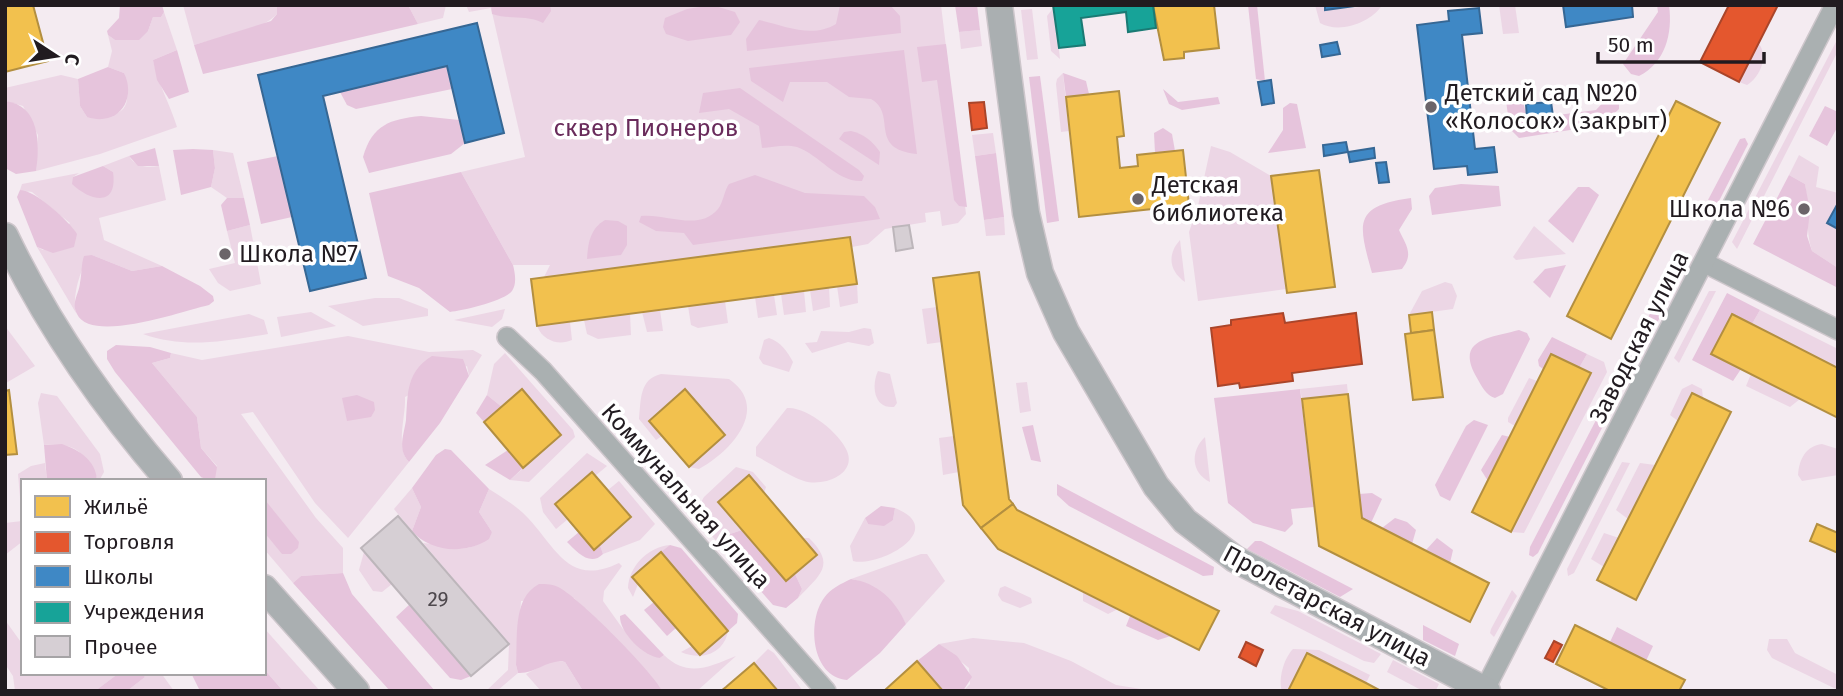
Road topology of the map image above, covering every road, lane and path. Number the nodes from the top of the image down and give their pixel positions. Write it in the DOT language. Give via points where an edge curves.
graph roads {
  1 [pos="999,5"];
  2 [pos="1835,5"];
  3 [pos="5,236"];
  4 [pos="1704,263"];
  5 [pos="1838,330"];
  6 [pos="507,337"];
  7 [pos="167,479"];
  8 [pos="266,590"];
  9 [pos="1485,690"];
  10 [pos="356,691"];
  11 [pos="826,691"];
  1 -- 9 [label="street, Пролетарская улица" via="1026,213 1040,273 1066,332 1156,486 1185,521 1236,559"];
  2 -- 4 [label="street, Заводская улица"];
  3 -- 7 [label="street" via="71,354"];
  4 -- 5 [label="street"];
  4 -- 9 [label="street, Заводская улица"];
  6 -- 11 [label="street, Коммунальная улица" via="543,371"];
  8 -- 10 [label="street"];
}
